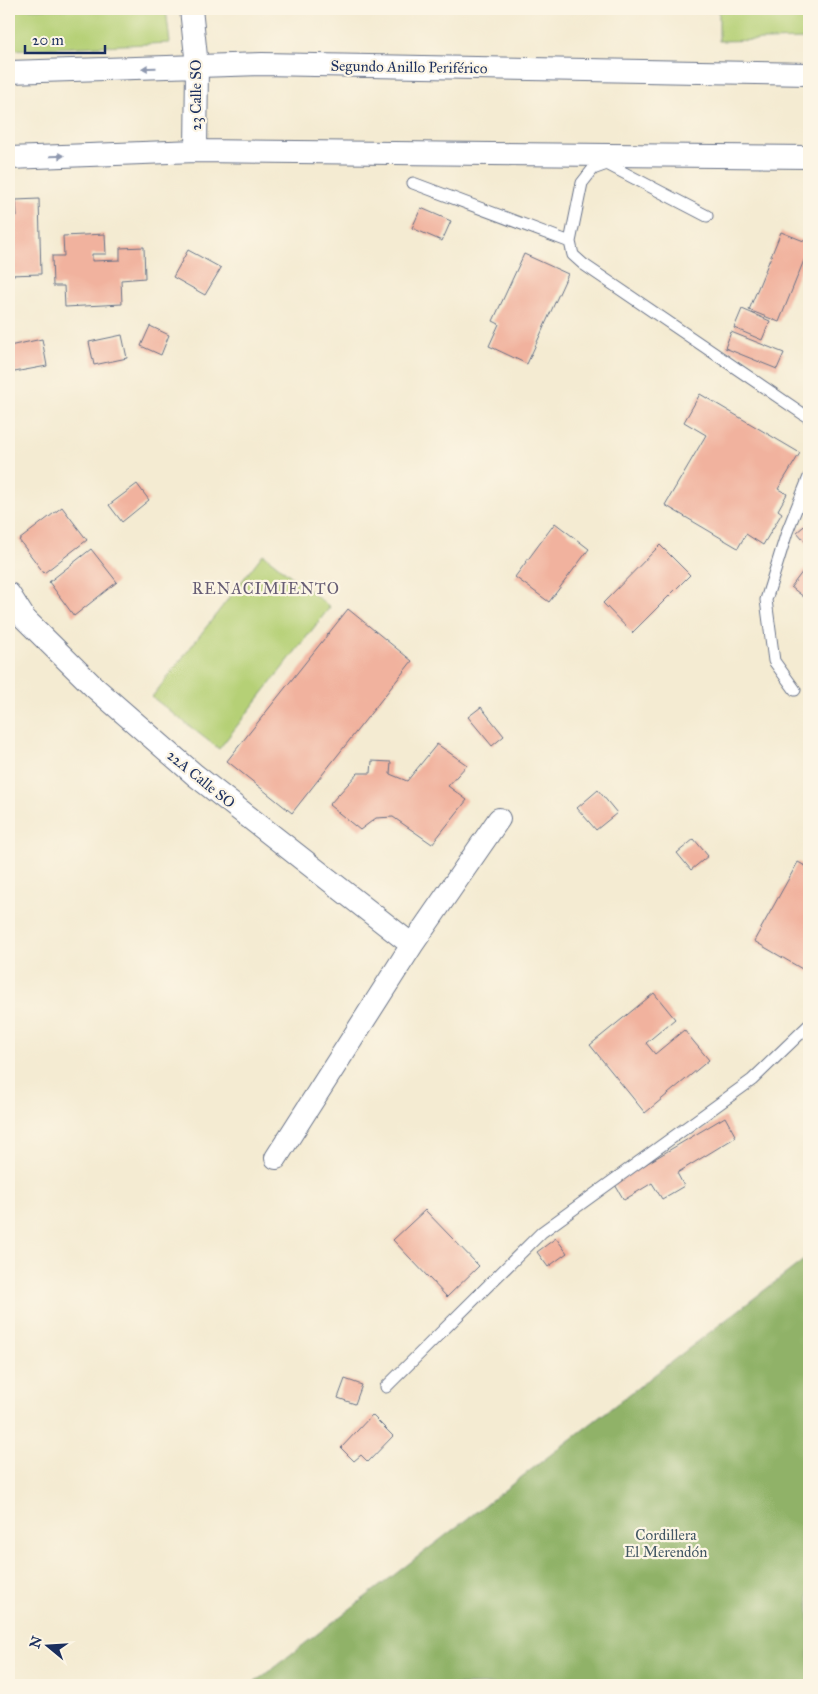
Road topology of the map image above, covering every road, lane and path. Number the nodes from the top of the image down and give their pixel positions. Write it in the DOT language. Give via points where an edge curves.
graph roads {
  1 [pos="191,9"];
  2 [pos="197,66"];
  3 [pos="9,72"];
  4 [pos="809,74"];
  5 [pos="196,151"];
  6 [pos="9,158"];
  7 [pos="809,158"];
  8 [pos="413,183"];
  9 [pos="707,216"];
  10 [pos="570,242"];
  11 [pos="809,418"];
  12 [pos="809,477"];
  13 [pos="9,594"];
  14 [pos="795,690"];
  15 [pos="499,819"];
  16 [pos="412,945"];
  17 [pos="809,1025"];
  18 [pos="276,1158"];
  19 [pos="386,1387"];
  1 -- 2 [label="street, 23 Calle SO"];
  2 -- 3 [label="street, Segundo Anillo Periférico, one-way"];
  2 -- 4 [label="street, Segundo Anillo Periférico" via="262,64"];
  2 -- 5 [label="street, 23 Calle SO"];
  6 -- 5 [label="street, one-way"];
  5 -- 7 [label="street"];
  8 -- 10 [label="lane"];
  9 -- 10 [label="lane" via="607,164 593,169 582,183"];
  10 -- 11 [label="lane" via="573,255 583,264"];
  12 -- 14 [label="lane" via="787,532 766,600 774,661"];
  13 -- 16 [label="street, 22A Calle SO" via="25,619 94,687 195,775"];
  15 -- 16 [label="street"];
  16 -- 18 [label="street"];
  17 -- 19 [label="lane" via="752,1080 542,1232"];
}
